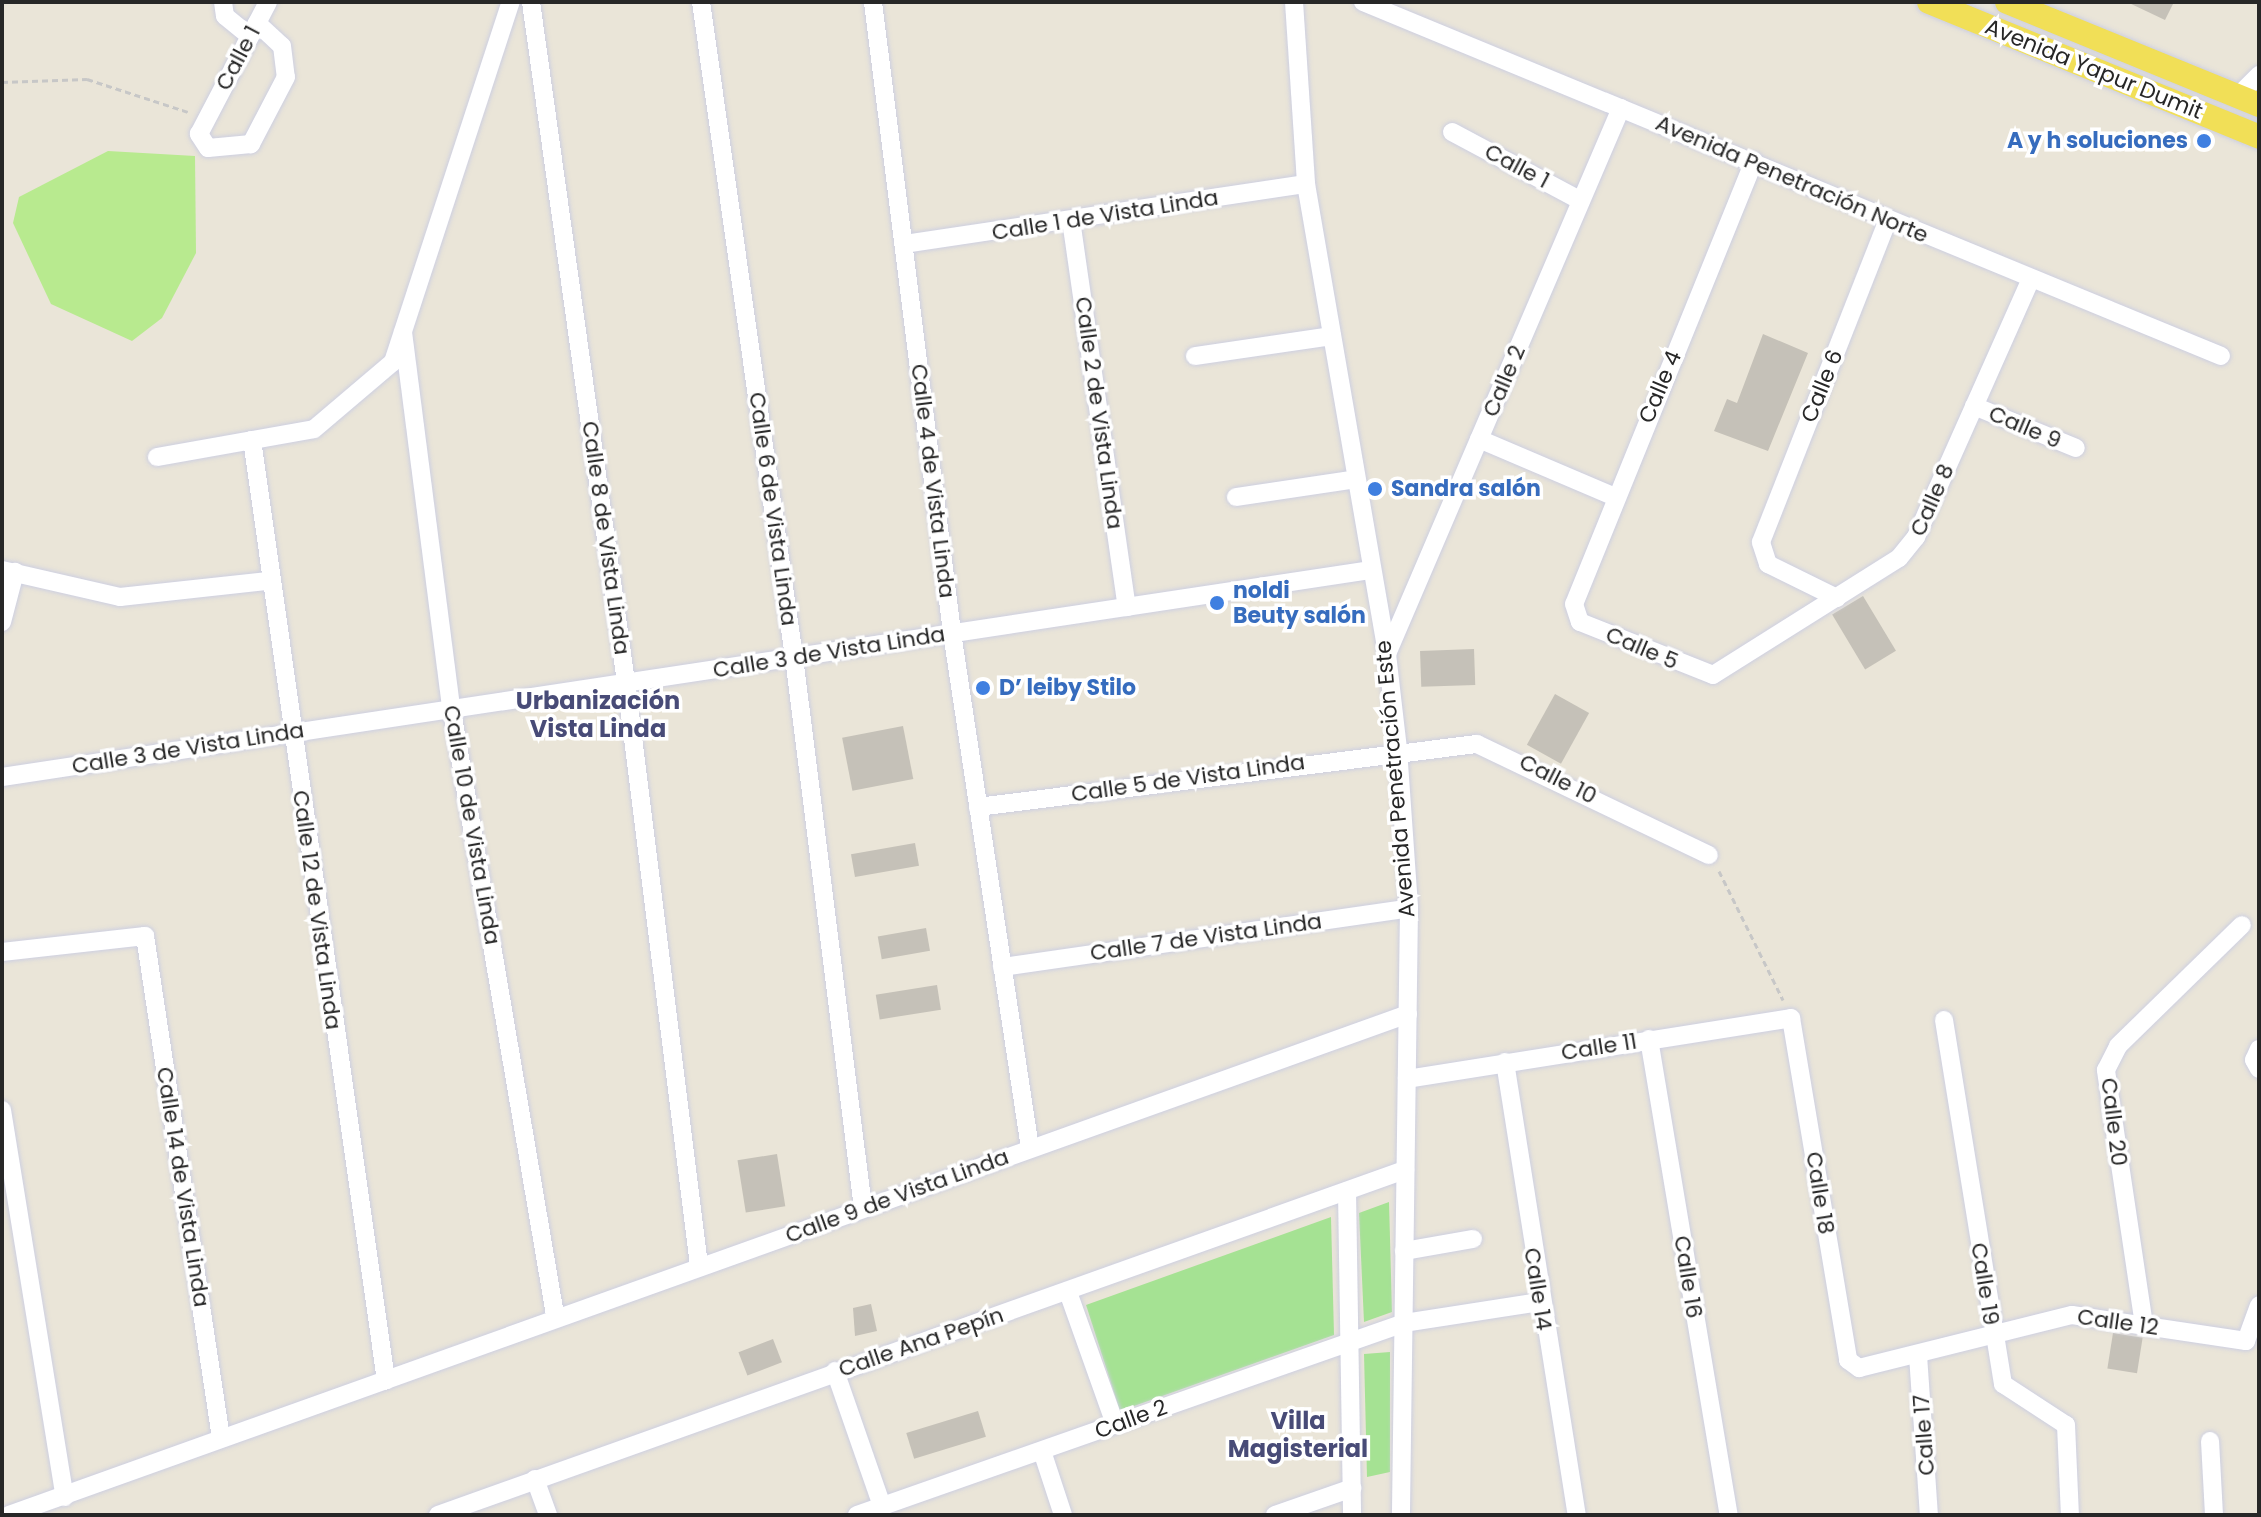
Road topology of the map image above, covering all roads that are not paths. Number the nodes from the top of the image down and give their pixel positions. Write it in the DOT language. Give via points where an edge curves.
graph roads {
  1 [pos="223,2"];
  2 [pos="268,2"];
  3 [pos="511,2"];
  4 [pos="531,2"];
  5 [pos="701,2"];
  6 [pos="873,2"];
  7 [pos="1294,2"];
  8 [pos="1363,2"];
  9 [pos="1929,2"];
  10 [pos="2007,2"];
  11 [pos="254,29"];
  12 [pos="2259,75"];
  13 [pos="2249,101"];
  14 [pos="1621,108"];
  15 [pos="1452,132"];
  16 [pos="2259,137"];
  17 [pos="1754,161"];
  18 [pos="1306,184"];
  19 [pos="1581,201"];
  20 [pos="1888,219"];
  21 [pos="1071,220"];
  22 [pos="904,244"];
  23 [pos="2030,281"];
  24 [pos="403,332"];
  25 [pos="1332,336"];
  26 [pos="1195,356"];
  27 [pos="2221,356"];
  28 [pos="1974,406"];
  29 [pos="1479,439"];
  30 [pos="252,440"];
  31 [pos="2076,448"];
  32 [pos="157,457"];
  33 [pos="1356,479"];
  34 [pos="1236,497"];
  35 [pos="1615,497"];
  36 [pos="1371,570"];
  37 [pos="8,571"];
  38 [pos="268,581"];
  39 [pos="1837,598"];
  40 [pos="1127,607"];
  41 [pos="1575,614"];
  42 [pos="2,622"];
  43 [pos="952,633"];
  44 [pos="1387,654"];
  45 [pos="794,657"];
  46 [pos="1713,675"];
  47 [pos="626,682"];
  48 [pos="451,705"];
  49 [pos="291,733"];
  50 [pos="1398,749"];
  51 [pos="2,777"];
  52 [pos="978,807"];
  53 [pos="1709,855"];
  54 [pos="1409,908"];
  55 [pos="2242,925"];
  56 [pos="2,952"];
  57 [pos="1002,967"];
  58 [pos="1408,1014"];
  59 [pos="1791,1018"];
  60 [pos="1944,1020"];
  61 [pos="1649,1039"];
  62 [pos="2259,1049"];
  63 [pos="1505,1062"];
  64 [pos="2259,1069"];
  65 [pos="1407,1079"];
  66 [pos="2,1110"];
  67 [pos="1030,1148"];
  68 [pos="1405,1170"];
  69 [pos="1347,1191"];
  70 [pos="10,1206"];
  71 [pos="863,1208"];
  72 [pos="1473,1239"];
  73 [pos="1404,1251"];
  74 [pos="699,1266"];
  75 [pos="1068,1292"];
  76 [pos="1540,1302"];
  77 [pos="2259,1305"];
  78 [pos="555,1315"];
  79 [pos="1404,1323"];
  80 [pos="2144,1325"];
  81 [pos="1993,1339"];
  82 [pos="1349,1341"];
  83 [pos="1918,1355"];
  84 [pos="1853,1366"];
  85 [pos="835,1371"];
  86 [pos="386,1380"];
  87 [pos="1115,1424"];
  88 [pos="221,1438"];
  89 [pos="2210,1441"];
  90 [pos="1042,1451"];
  91 [pos="535,1479"];
  92 [pos="1352,1488"];
  93 [pos="65,1497"];
  94 [pos="882,1506"];
  95 [pos="9,1515"];
  96 [pos="438,1515"];
  97 [pos="548,1515"];
  98 [pos="857,1515"];
  99 [pos="1063,1515"];
  100 [pos="1275,1515"];
  101 [pos="1352,1515"];
  102 [pos="1401,1515"];
  103 [pos="1577,1515"];
  104 [pos="1729,1515"];
  105 [pos="1929,1515"];
  106 [pos="2070,1515"];
  107 [pos="2214,1515"];
  1 -- 11 [label="street" via="225,16"];
  2 -- 11 [label="street, Calle 1"];
  3 -- 24 [label="street"];
  4 -- 47 [label="street, Calle 8 de Vista Linda"];
  5 -- 45 [label="street, Calle 6 de Vista Linda"];
  6 -- 22 [label="street, Calle 4 de Vista Linda"];
  7 -- 18 [label="street, Avenida Penetración Este"];
  8 -- 14 [label="street, Avenida Penetración Norte"];
  9 -- 16 [label="main road, Avenida Yapur Dumit"];
  10 -- 13 [label="main road, Avenida Yapur Dumit"];
  11 -- 11 [label="street, Calle 1" via="282,46 287,62 264,125 251,144 208,148 199,134"];
  12 -- 13 [label="street"];
  14 -- 17 [label="street, Avenida Penetración Norte"];
  14 -- 19 [label="street, Calle 2"];
  15 -- 19 [label="street, Calle 1"];
  17 -- 20 [label="street, Avenida Penetración Norte"];
  17 -- 35 [label="street, Calle 4"];
  18 -- 21 [label="street, Calle 1 de Vista Linda"];
  18 -- 25 [label="street, Avenida Penetración Este"];
  19 -- 29 [label="street, Calle 2"];
  20 -- 23 [label="street, Avenida Penetración Norte"];
  20 -- 39 [label="street, Calle 6" via="1761,542 1768,564"];
  21 -- 22 [label="street, Calle 1 de Vista Linda"];
  21 -- 40 [label="street, Calle 2 de Vista Linda"];
  22 -- 43 [label="street, Calle 4 de Vista Linda"];
  23 -- 27 [label="street, Avenida Penetración Norte"];
  23 -- 28 [label="street, Calle 8"];
  24 -- 30 [label="street" via="393,362 349,405 314,429"];
  24 -- 48 [label="street, Calle 10 de Vista Linda"];
  25 -- 26 [label="street"];
  25 -- 33 [label="street, Avenida Penetración Este"];
  28 -- 31 [label="street, Calle 9"];
  28 -- 39 [label="street, Calle 8" via="1908,551"];
  29 -- 35 [label="street"];
  29 -- 44 [label="street, Calle 2"];
  30 -- 32 [label="street"];
  30 -- 38 [label="street, Calle 12 de Vista Linda"];
  33 -- 34 [label="street"];
  33 -- 36 [label="street, Avenida Penetración Este"];
  35 -- 41 [label="street, Calle 4"];
  36 -- 40 [label="street, Calle 3 de Vista Linda"];
  36 -- 44 [label="street, Avenida Penetración Este"];
  37 -- 38 [label="street" via="120,597"];
  37 -- 42 [label="street"];
  38 -- 49 [label="street, Calle 12 de Vista Linda"];
  39 -- 46 [label="street, Calle 8"];
  40 -- 43 [label="street, Calle 3 de Vista Linda"];
  41 -- 46 [label="street, Calle 5" via="1580,622"];
  43 -- 45 [label="street, Calle 3 de Vista Linda"];
  43 -- 52 [label="street, Calle 4 de Vista Linda"];
  44 -- 50 [label="street, Avenida Penetración Este"];
  45 -- 47 [label="street, Calle 3 de Vista Linda"];
  45 -- 71 [label="street, Calle 6 de Vista Linda"];
  47 -- 48 [label="street, Calle 3 de Vista Linda"];
  47 -- 74 [label="street, Calle 8 de Vista Linda"];
  48 -- 49 [label="street, Calle 3 de Vista Linda"];
  48 -- 78 [label="street, Calle 10 de Vista Linda"];
  49 -- 51 [label="street, Calle 3 de Vista Linda"];
  49 -- 86 [label="street, Calle 12 de Vista Linda"];
  50 -- 52 [label="street, Calle 5 de Vista Linda"];
  50 -- 53 [label="street, Calle 10" via="1488,746"];
  50 -- 54 [label="street, Avenida Penetración Este"];
  52 -- 57 [label="street, Calle 4 de Vista Linda"];
  54 -- 57 [label="street, Calle 7 de Vista Linda"];
  54 -- 58 [label="street, Avenida Penetración Este"];
  55 -- 80 [label="street, Calle 20" via="2118,1046 2106,1070"];
  56 -- 88 [label="street, Calle 14 de Vista Linda" via="145,936"];
  57 -- 67 [label="street, Calle 4 de Vista Linda"];
  58 -- 65 [label="street, Avenida Penetración Este"];
  58 -- 67 [label="street, Calle 9 de Vista Linda"];
  59 -- 61 [label="street, Calle 11"];
  59 -- 84 [label="street, Calle 18"];
  60 -- 81 [label="street, Calle 19"];
  61 -- 63 [label="street, Calle 11"];
  61 -- 104 [label="street, Calle 16"];
  62 -- 64 [label="street" via="2254,1060"];
  63 -- 65 [label="street, Calle 11"];
  63 -- 76 [label="street, Calle 14"];
  65 -- 68 [label="street, Avenida Penetración Este"];
  66 -- 70 [label="street"];
  67 -- 71 [label="street, Calle 9 de Vista Linda"];
  68 -- 69 [label="street, Calle Ana Pepín"];
  68 -- 73 [label="street, Avenida Penetración Este"];
  69 -- 75 [label="street, Calle Ana Pepín"];
  69 -- 82 [label="street"];
  70 -- 93 [label="street"];
  71 -- 74 [label="street, Calle 9 de Vista Linda"];
  72 -- 73 [label="street"];
  73 -- 79 [label="street, Avenida Penetración Este"];
  74 -- 78 [label="street, Calle 9 de Vista Linda"];
  75 -- 85 [label="street, Calle Ana Pepín"];
  75 -- 87 [label="street"];
  76 -- 79 [label="street, Calle 2"];
  76 -- 103 [label="street, Calle 14"];
  77 -- 80 [label="street, Calle 12" via="2246,1341"];
  78 -- 86 [label="street, Calle 9 de Vista Linda"];
  79 -- 82 [label="street, Calle 2"];
  79 -- 102 [label="street, Avenida Penetración Este"];
  80 -- 81 [label="street, Calle 12" via="2063,1316"];
  81 -- 83 [label="street, Calle 12"];
  81 -- 106 [label="street, Calle 19" via="2003,1384 2066,1425"];
  82 -- 87 [label="street, Calle 2"];
  82 -- 92 [label="street"];
  83 -- 84 [label="street, Calle 12"];
  83 -- 105 [label="street, Calle 17"];
  85 -- 91 [label="street, Calle Ana Pepín"];
  85 -- 94 [label="street"];
  86 -- 88 [label="street, Calle 9 de Vista Linda"];
  87 -- 90 [label="street, Calle 2"];
  88 -- 93 [label="street, Calle 9 de Vista Linda"];
  89 -- 107 [label="street"];
  90 -- 94 [label="street, Calle 2"];
  90 -- 99 [label="street"];
  91 -- 96 [label="street, Calle Ana Pepín"];
  91 -- 97 [label="street"];
  92 -- 100 [label="street"];
  92 -- 101 [label="street"];
  93 -- 95 [label="street, Calle 9 de Vista Linda"];
  94 -- 98 [label="street, Calle 2"];
}
